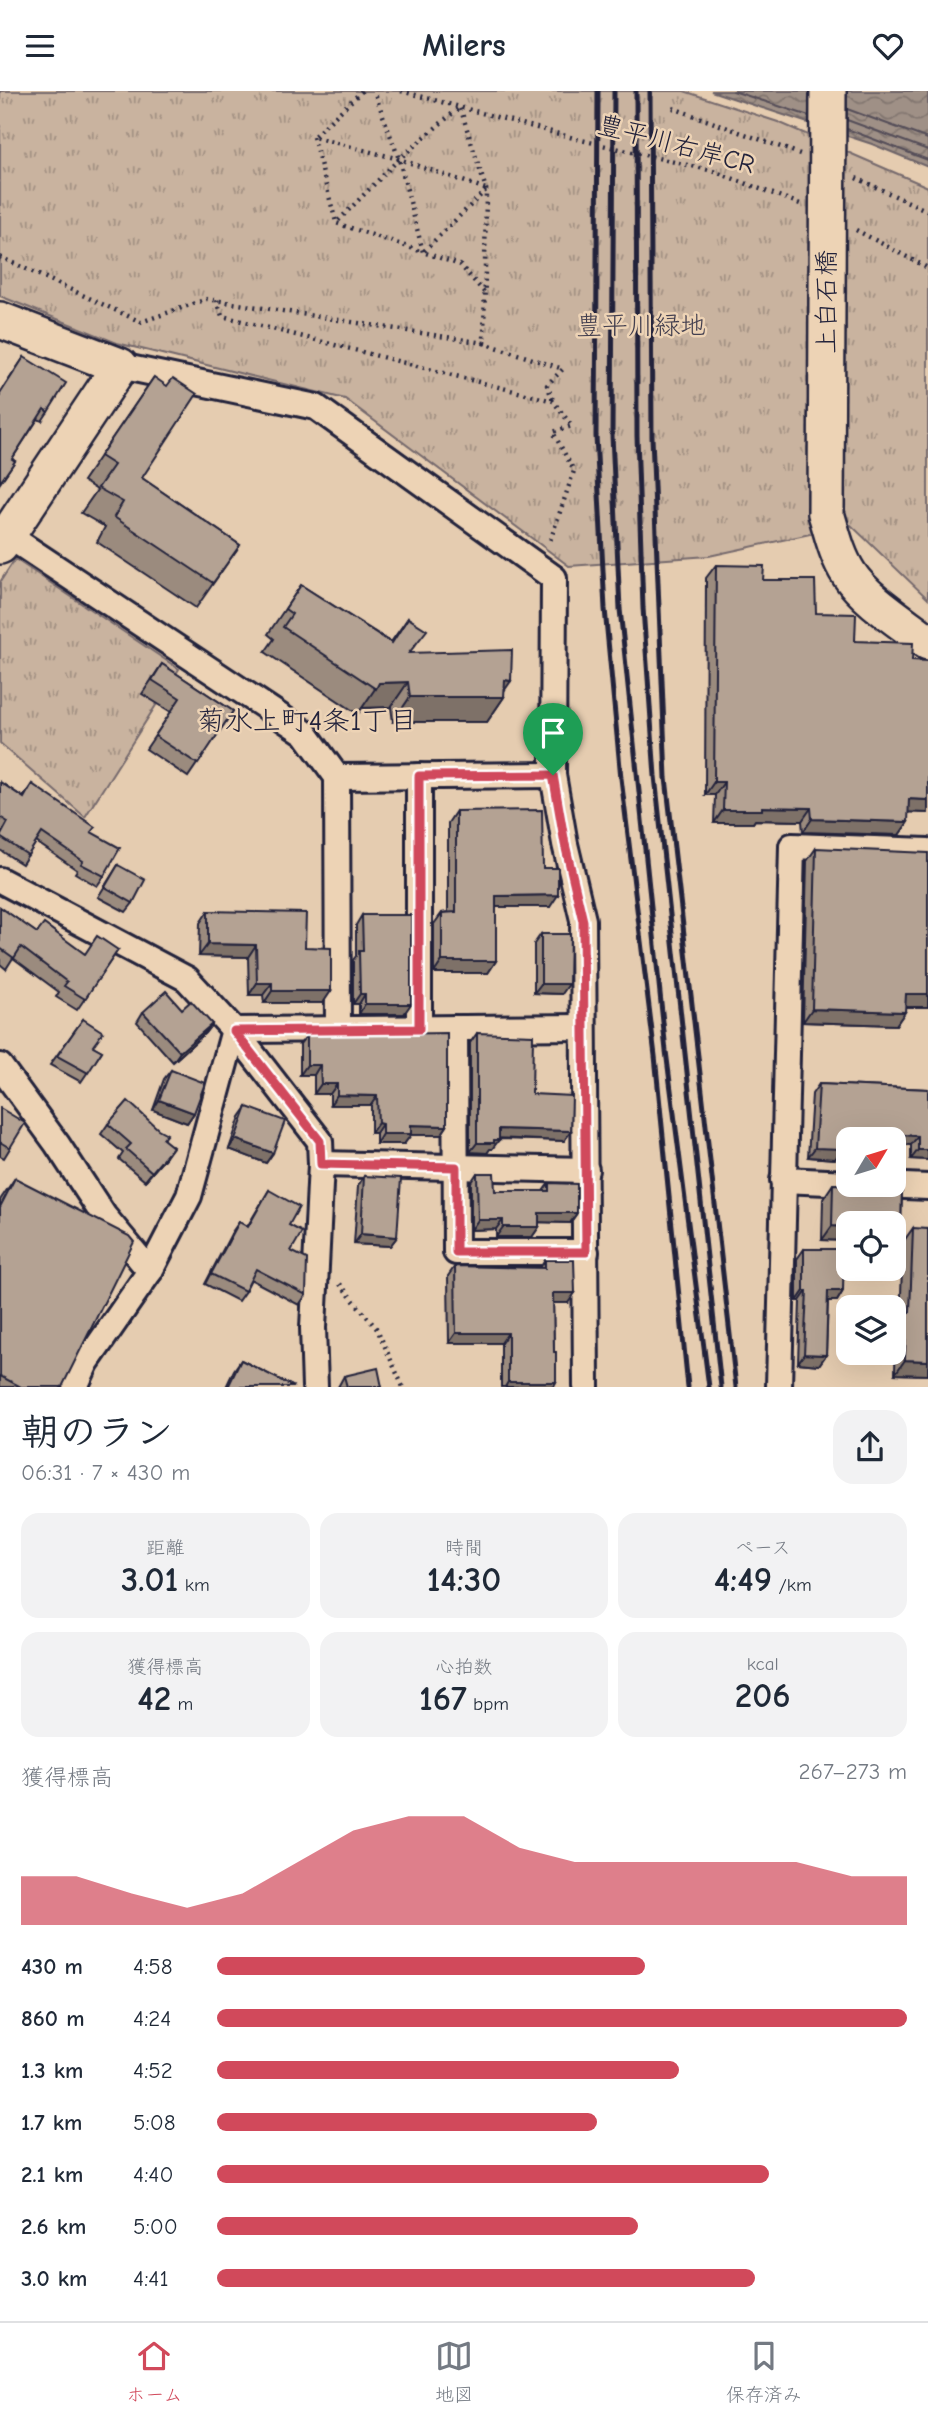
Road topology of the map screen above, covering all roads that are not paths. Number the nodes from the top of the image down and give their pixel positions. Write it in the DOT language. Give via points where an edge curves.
graph roads {
  1 [pos="828,91"];
  2 [pos="0,320"];
  3 [pos="120,366"];
  4 [pos="4,540"];
  5 [pos="928,642"];
  6 [pos="553,775"];
  7 [pos="419,776"];
  8 [pos="337,777"];
  9 [pos="928,851"];
  10 [pos="0,880"];
  11 [pos="583,1027"];
  12 [pos="456,1028"];
  13 [pos="419,1029"];
  14 [pos="338,1030"];
  15 [pos="234,1031"];
  16 [pos="0,1066"];
  17 [pos="321,1164"];
  18 [pos="456,1167"];
  19 [pos="586,1170"];
  20 [pos="783,1180"];
  21 [pos="836,1182"];
  22 [pos="906,1186"];
  23 [pos="928,1187"];
  24 [pos="586,1252"];
  25 [pos="150,1271"];
  26 [pos="75,1387"];
  27 [pos="315,1387"];
  28 [pos="586,1387"];
  29 [pos="779,1387"];
  1 -- 5 [label="street, 上白石橋, bridge" via="826,513 849,575"];
  2 -- 3 [label="street"];
  3 -- 4 [label="street"];
  3 -- 6 [label="street" via="316,407 554,578"];
  4 -- 8 [label="street" via="305,733"];
  6 -- 7 [label="street"];
  6 -- 11 [label="street" via="583,921"];
  7 -- 8 [label="street"];
  7 -- 13 [label="street"];
  8 -- 14 [label="street"];
  9 -- 20 [label="street" via="792,846"];
  10 -- 15 [label="street" via="187,979"];
  11 -- 12 [label="street"];
  11 -- 19 [label="street"];
  12 -- 13 [label="street"];
  12 -- 18 [label="street"];
  13 -- 14 [label="street"];
  14 -- 15 [label="street"];
  15 -- 17 [label="street" via="320,1141"];
  15 -- 25 [label="street" via="190,1196"];
  16 -- 25 [label="street" via="104,1216"];
  17 -- 18 [label="street"];
  17 -- 27 [label="street" via="313,1328"];
  18 -- 19 [label="street"];
  18 -- 24 [label="street" via="456,1252"];
  19 -- 24 [label="street"];
  20 -- 21 [label="street"];
  20 -- 29 [label="street"];
  22 -- 23 [label="street"];
  24 -- 28 [label="street"];
  25 -- 26 [label="street" via="86,1363"];
}
